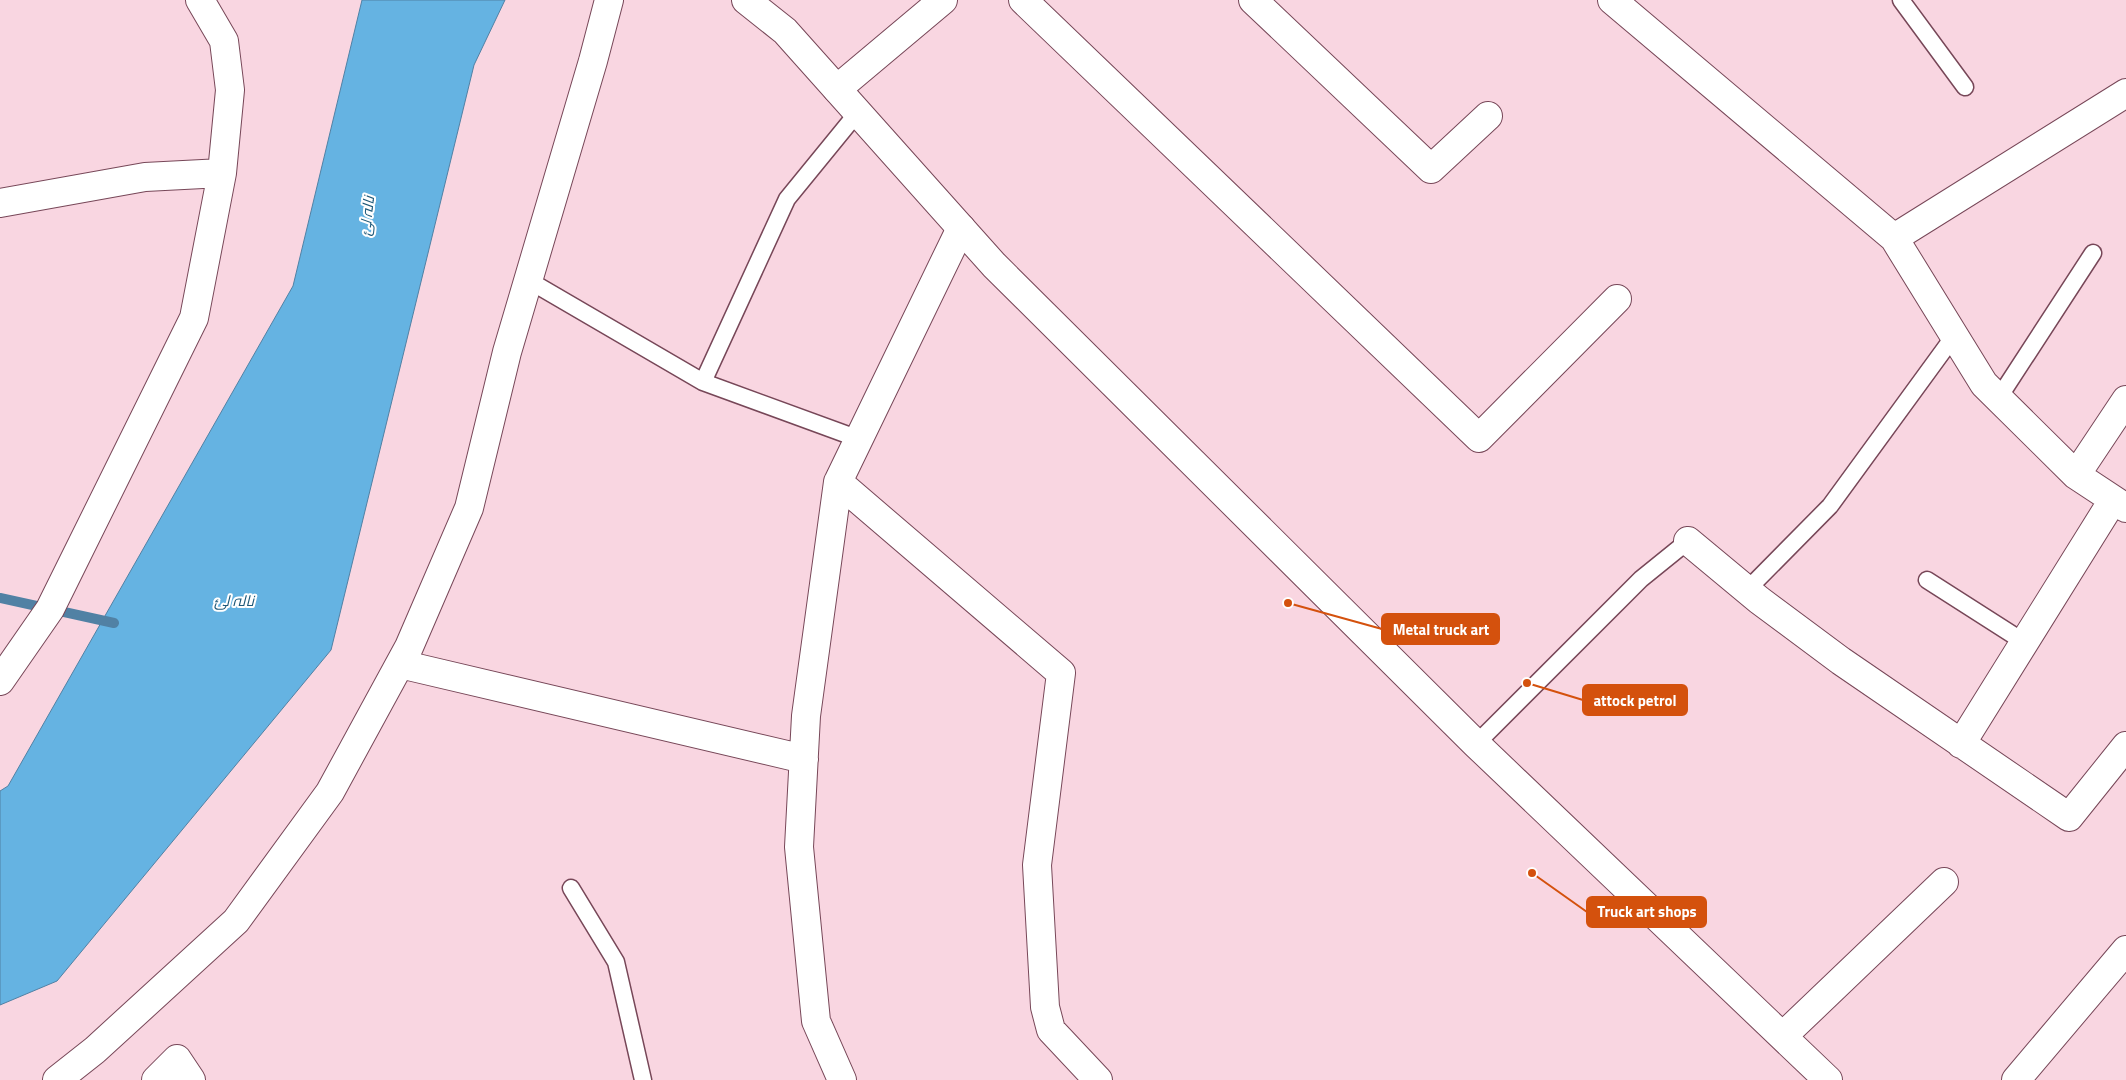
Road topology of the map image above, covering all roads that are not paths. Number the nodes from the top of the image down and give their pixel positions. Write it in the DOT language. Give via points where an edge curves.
graph roads {
  1 [pos="200,0"];
  2 [pos="609,0"];
  3 [pos="746,0"];
  4 [pos="943,0"];
  5 [pos="1023,0"];
  6 [pos="1253,0"];
  7 [pos="1612,0"];
  8 [pos="1901,0"];
  9 [pos="1965,86"];
  10 [pos="837,89"];
  11 [pos="2126,93"];
  12 [pos="858,112"];
  13 [pos="1488,116"];
  14 [pos="222,172"];
  15 [pos="0,203"];
  16 [pos="961,228"];
  17 [pos="1894,238"];
  18 [pos="2093,254"];
  19 [pos="528,280"];
  20 [pos="1617,299"];
  21 [pos="1954,336"];
  22 [pos="703,382"];
  23 [pos="1998,399"];
  24 [pos="2126,400"];
  25 [pos="859,439"];
  26 [pos="2076,475"];
  27 [pos="838,482"];
  28 [pos="2119,504"];
  29 [pos="1688,541"];
  30 [pos="1927,580"];
  31 [pos="1747,590"];
  32 [pos="2024,642"];
  33 [pos="400,664"];
  34 [pos="0,682"];
  35 [pos="1476,744"];
  36 [pos="1961,744"];
  37 [pos="2126,746"];
  38 [pos="804,759"];
  39 [pos="1944,882"];
  40 [pos="571,888"];
  41 [pos="2126,950"];
  42 [pos="1783,1036"];
  43 [pos="57,1080"];
  44 [pos="156,1080"];
  45 [pos="191,1080"];
  46 [pos="643,1080"];
  47 [pos="842,1080"];
  48 [pos="1098,1080"];
  49 [pos="1828,1080"];
  50 [pos="2016,1080"];
  1 -- 14 [label="street" via="224,41 230,90"];
  2 -- 19 [label="street"];
  3 -- 10 [label="street" via="785,31"];
  4 -- 10 [label="street"];
  5 -- 20 [label="street" via="1479,438"];
  6 -- 13 [label="street" via="1432,169"];
  7 -- 17 [label="street"];
  8 -- 9 [label="lane"];
  10 -- 12 [label="street"];
  11 -- 17 [label="street"];
  12 -- 16 [label="street"];
  12 -- 22 [label="lane" via="787,199"];
  14 -- 15 [label="street" via="145,177"];
  14 -- 34 [label="street" via="194,318 50,608"];
  16 -- 25 [label="street"];
  16 -- 35 [label="street" via="994,265"];
  17 -- 21 [label="street"];
  18 -- 23 [label="lane"];
  19 -- 22 [label="lane"];
  19 -- 33 [label="street" via="469,508"];
  21 -- 23 [label="street" via="1984,384"];
  21 -- 31 [label="lane" via="1830,506"];
  22 -- 25 [label="lane"];
  23 -- 26 [label="street"];
  24 -- 26 [label="street"];
  25 -- 27 [label="street"];
  26 -- 28 [label="street"];
  27 -- 38 [label="street" via="806,716"];
  27 -- 48 [label="street" via="1061,673 1037,865 1045,1007 1051,1030"];
  28 -- 32 [label="street"];
  29 -- 31 [label="street"];
  29 -- 35 [label="lane" via="1641,579"];
  30 -- 32 [label="lane"];
  31 -- 36 [label="street" via="1841,662"];
  32 -- 36 [label="street"];
  33 -- 38 [label="street"];
  33 -- 43 [label="street" via="330,792 236,920 95,1050"];
  35 -- 42 [label="street"];
  36 -- 37 [label="street" via="2069,817"];
  38 -- 47 [label="street" via="799,847 816,1021"];
  39 -- 42 [label="street"];
  40 -- 46 [label="lane" via="616,962"];
  41 -- 50 [label="street"];
  42 -- 49 [label="street"];
  44 -- 45 [label="street" via="177,1059"];
}
